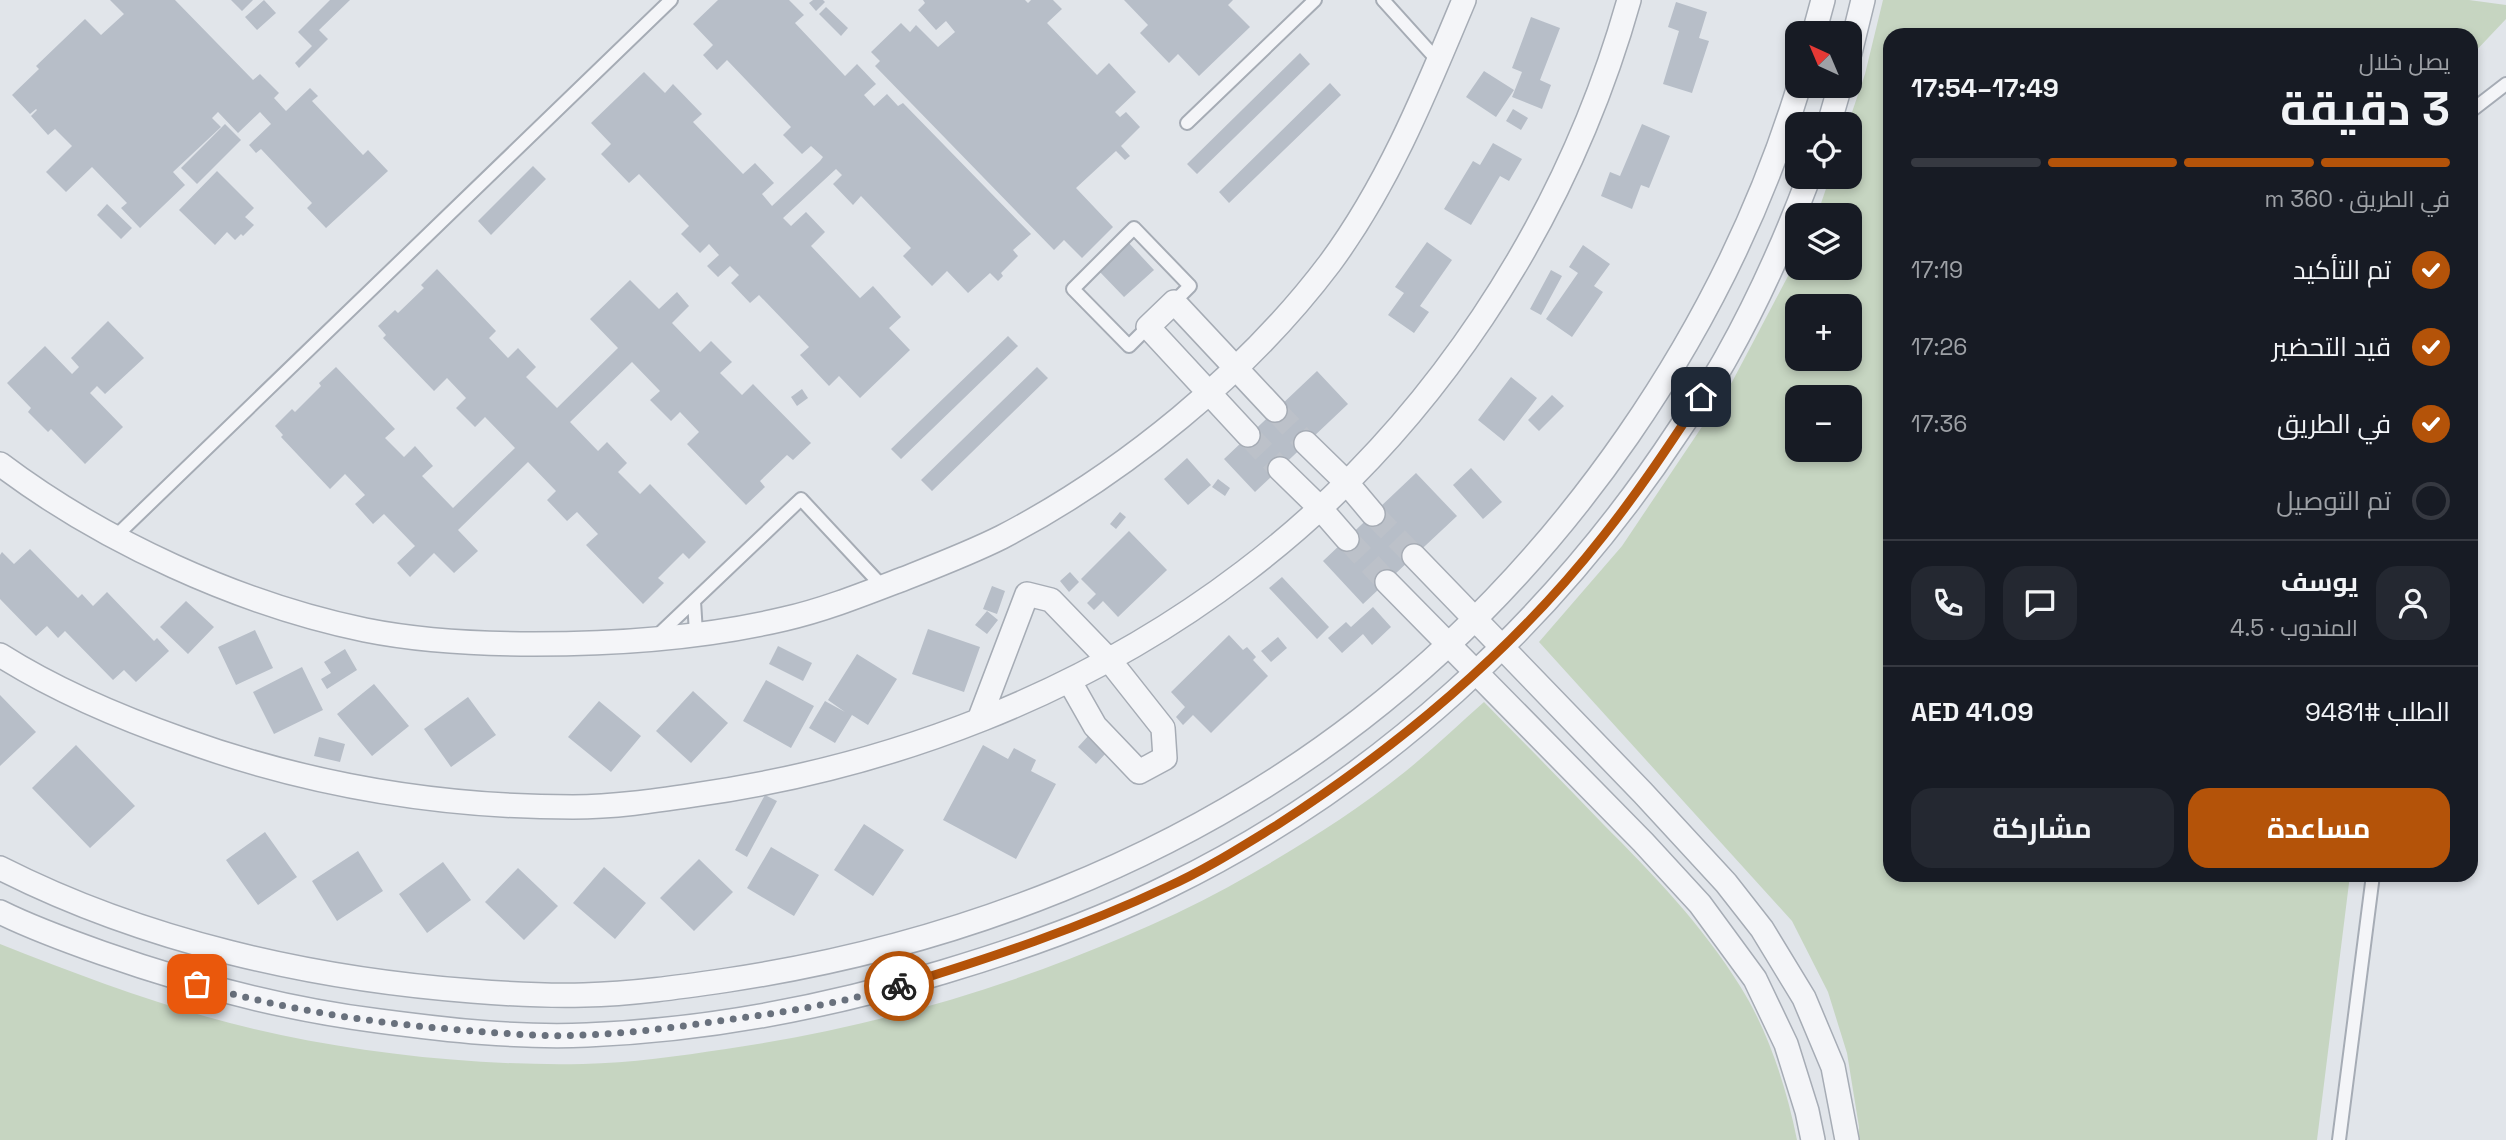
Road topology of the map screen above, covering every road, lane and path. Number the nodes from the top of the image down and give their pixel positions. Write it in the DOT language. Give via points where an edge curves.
graph roads {
  1 [pos="671,0"];
  2 [pos="1315,0"];
  3 [pos="1383,0"];
  4 [pos="1464,0"];
  5 [pos="1629,0"];
  6 [pos="1823,0"];
  7 [pos="1863,0"];
  8 [pos="1817,21"];
  9 [pos="1858,21"];
  10 [pos="1439,62"];
  11 [pos="2506,84"];
  12 [pos="1795,98"];
  13 [pos="2478,106"];
  14 [pos="1187,123"];
  15 [pos="1804,189"];
  16 [pos="1174,302"];
  17 [pos="1148,327"];
  18 [pos="1236,366"];
  19 [pos="1209,391"];
  20 [pos="1275,410"];
  21 [pos="1248,435"];
  22 [pos="1306,443"];
  23 [pos="0,464"];
  24 [pos="1280,468"];
  25 [pos="1346,482"];
  26 [pos="1320,508"];
  27 [pos="1373,514"];
  28 [pos="116,536"];
  29 [pos="1347,539"];
  30 [pos="1414,556"];
  31 [pos="1387,582"];
  32 [pos="883,587"];
  33 [pos="694,601"];
  34 [pos="1475,617"];
  35 [pos="696,633"];
  36 [pos="654,639"];
  37 [pos="1449,643"];
  38 [pos="1503,646"];
  39 [pos="0,655"];
  40 [pos="1110,661"];
  41 [pos="1476,672"];
  42 [pos="1070,682"];
  43 [pos="979,720"];
  44 [pos="0,867"];
  45 [pos="2372,882"];
  46 [pos="1726,883"];
  47 [pos="1700,905"];
  48 [pos="0,912"];
  49 [pos="1813,1140"];
  50 [pos="1847,1140"];
  51 [pos="2339,1140"];
  1 -- 28 [label="lane"];
  2 -- 14 [label="lane"];
  3 -- 10 [label="lane"];
  4 -- 10 [label="street"];
  5 -- 25 [label="street" via="1578,145 1528,246 1426,394"];
  6 -- 8 [label="street"];
  7 -- 9 [label="street"];
  10 -- 18 [label="street" via="1394,160 1352,231 1305,292"];
  11 -- 13 [label="lane"];
  12 -- 34 [label="street" via="1751,219 1691,339 1571,512"];
  15 -- 38 [label="street" via="1787,234 1719,369 1664,453 1602,538"];
  16 -- 17 [label="street"];
  16 -- 17 [label="lane" via="1190,286 1134,228 1073,289 1129,346"];
  16 -- 18 [label="street"];
  17 -- 19 [label="street"];
  18 -- 19 [label="street"];
  18 -- 20 [label="street"];
  19 -- 21 [label="street"];
  19 -- 32 [label="street" via="1149,444 1002,537"];
  22 -- 25 [label="street"];
  23 -- 28 [label="street" via="44,496"];
  24 -- 26 [label="street"];
  25 -- 26 [label="street"];
  25 -- 27 [label="street"];
  26 -- 29 [label="street"];
  26 -- 40 [label="street" via="1246,571"];
  28 -- 36 [label="street" via="218,585 275,606 366,630 511,644"];
  30 -- 34 [label="street"];
  31 -- 37 [label="street"];
  32 -- 33 [label="lane" via="802,499"];
  32 -- 35 [label="street" via="787,619"];
  33 -- 35 [label="lane"];
  33 -- 36 [label="lane"];
  34 -- 37 [label="street"];
  34 -- 38 [label="street"];
  35 -- 36 [label="street"];
  37 -- 41 [label="street"];
  37 -- 44 [label="street" via="1352,726 1219,814 1151,850 1080,882 962,925 806,968 664,989 582,995 469,991 364,980 296,969 165,933 28,882"];
  38 -- 41 [label="street"];
  38 -- 46 [label="street"];
  39 -- 43 [label="street" via="105,710 280,771 334,785 514,806 644,803 771,783 825,771"];
  40 -- 42 [label="street"];
  40 -- 42 [label="street" via="1163,728 1165,758 1139,772 1095,726"];
  40 -- 43 [label="street" via="1051,600 1027,594"];
  41 -- 47 [label="street"];
  41 -- 48 [label="street" via="1386,750 1312,802 1169,887 987,959 883,991 751,1017 583,1035 430,1028 358,1018 288,1008 175,978"];
  42 -- 43 [label="street"];
  45 -- 51 [label="lane"];
  46 -- 47 [label="street"];
  46 -- 50 [label="street" via="1762,929 1804,998 1833,1067"];
  47 -- 49 [label="street" via="1755,979 1786,1044"];
}
